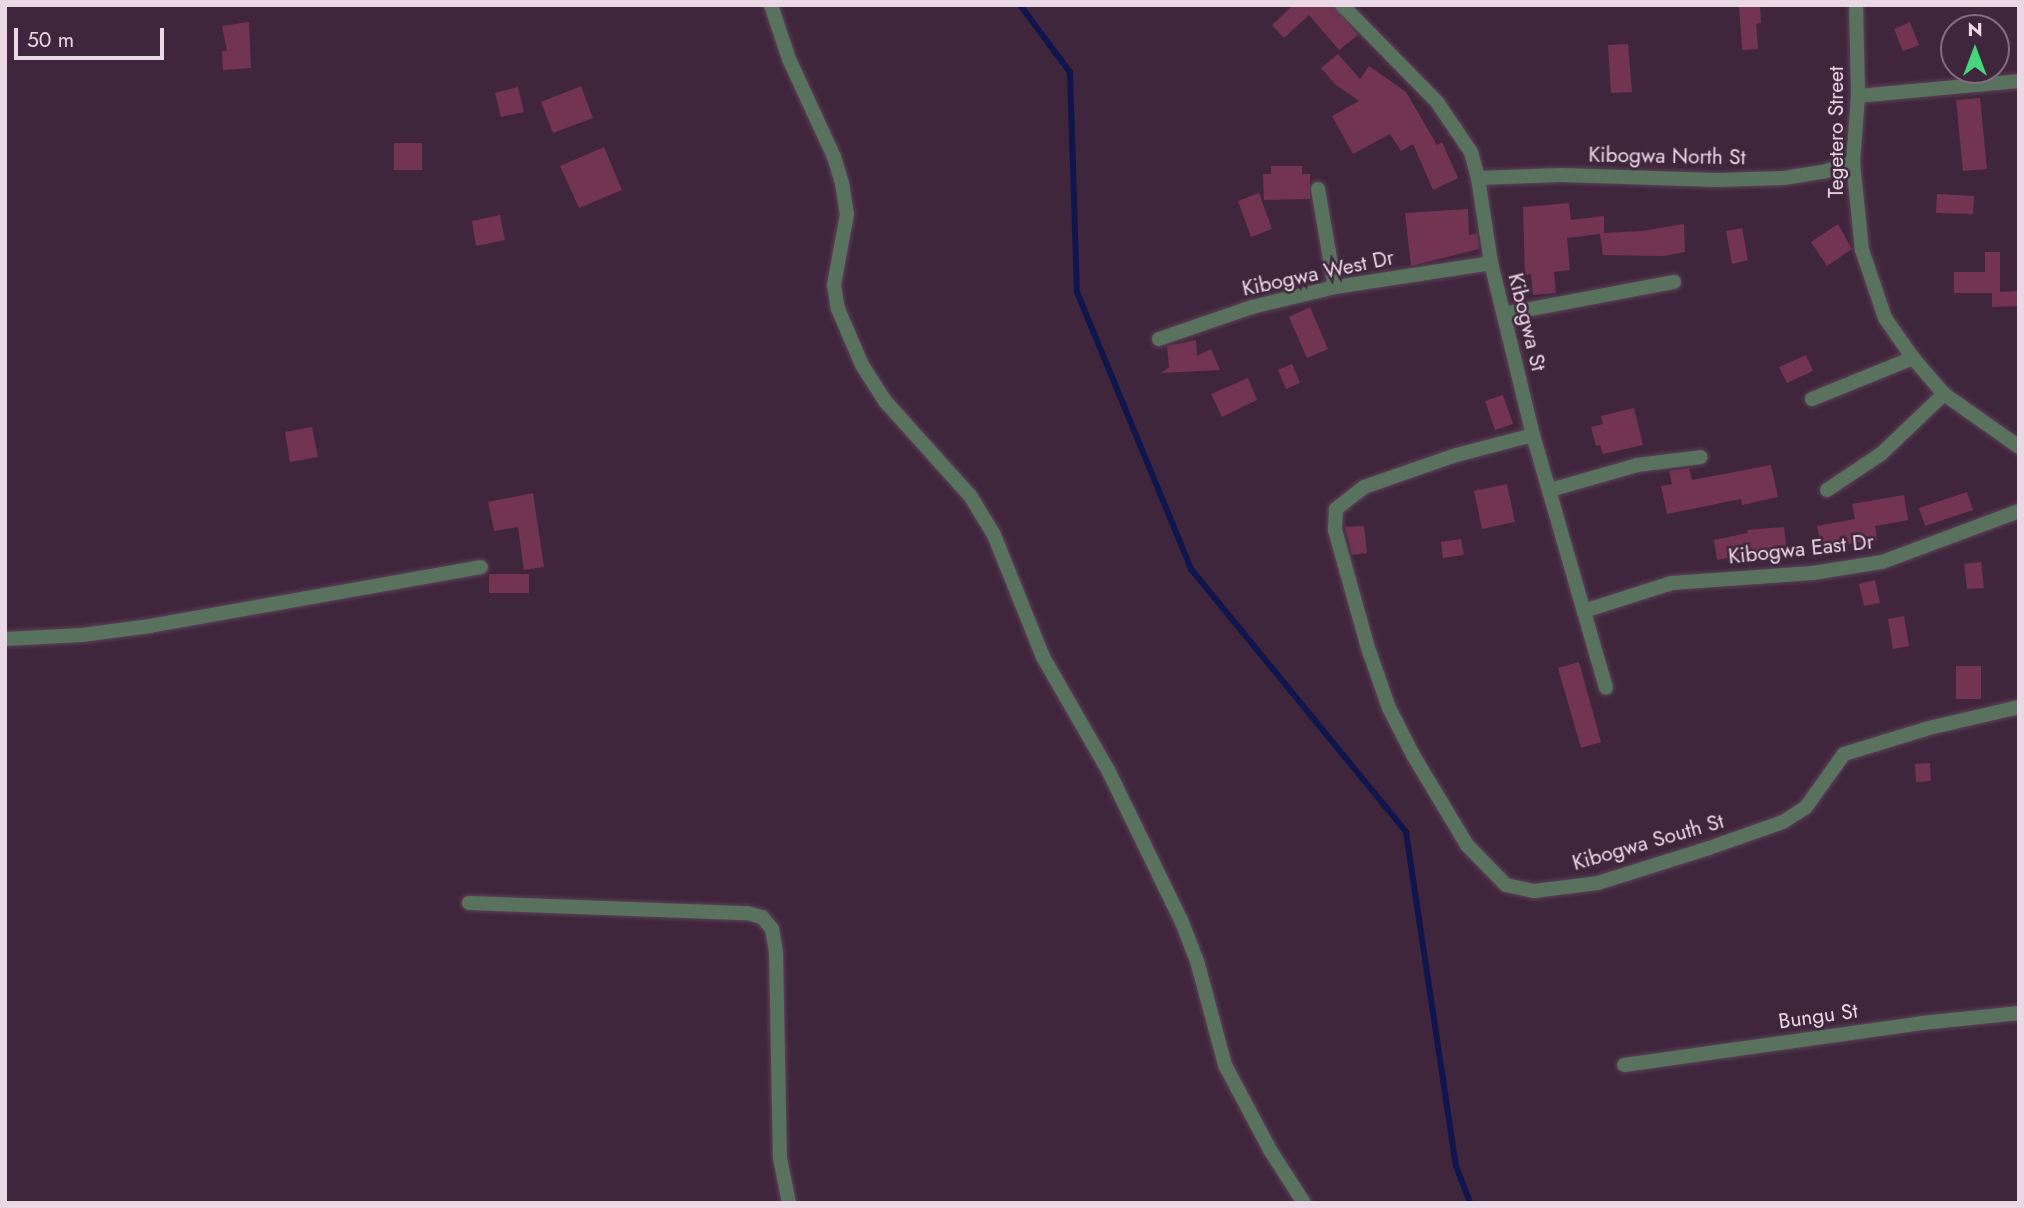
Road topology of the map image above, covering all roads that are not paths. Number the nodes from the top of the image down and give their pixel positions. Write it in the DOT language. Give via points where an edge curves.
graph roads {
  1 [pos="771,5"];
  2 [pos="1342,5"];
  3 [pos="1856,5"];
  4 [pos="2019,81"];
  5 [pos="1858,96"];
  6 [pos="1853,162"];
  7 [pos="1478,178"];
  8 [pos="1318,189"];
  9 [pos="1491,262"];
  10 [pos="1674,282"];
  11 [pos="1335,288"];
  12 [pos="1504,314"];
  13 [pos="1158,339"];
  14 [pos="1913,358"];
  15 [pos="1944,394"];
  16 [pos="1812,399"];
  17 [pos="1533,435"];
  18 [pos="2019,447"];
  19 [pos="1701,457"];
  20 [pos="1550,490"];
  21 [pos="1827,490"];
  22 [pos="2019,511"];
  23 [pos="481,567"];
  24 [pos="1584,611"];
  25 [pos="5,639"];
  26 [pos="1606,688"];
  27 [pos="2019,707"];
  28 [pos="469,903"];
  29 [pos="2019,1013"];
  30 [pos="1624,1065"];
  31 [pos="789,1203"];
  32 [pos="1304,1203"];
  1 -- 32 [label="street" via="842,183 846,214 834,285 838,309 862,365 885,401 971,497 994,535 1043,657 1109,772 1181,920 1224,1065"];
  2 -- 7 [label="street, Kibogwa St" via="1437,102 1471,152"];
  3 -- 5 [label="street, Tegetero Street"];
  4 -- 5 [label="street"];
  5 -- 6 [label="street, Tegetero Street"];
  6 -- 7 [label="street, Kibogwa North St" via="1784,178"];
  6 -- 14 [label="street, Tegetero Street" via="1862,250 1885,318"];
  7 -- 9 [label="street, Kibogwa St"];
  8 -- 11 [label="street"];
  9 -- 11 [label="street, Kibogwa West Dr"];
  9 -- 12 [label="street, Kibogwa St"];
  10 -- 12 [label="street"];
  11 -- 13 [label="street, Kibogwa West Dr" via="1252,307"];
  12 -- 17 [label="street, Kibogwa St"];
  14 -- 15 [label="street, Tegetero Street"];
  14 -- 16 [label="street"];
  15 -- 18 [label="street, Tegetero Street"];
  15 -- 21 [label="street" via="1881,454"];
  17 -- 20 [label="street, Kibogwa St"];
  17 -- 27 [label="street, Kibogwa South St" via="1456,455 1364,487 1336,509 1335,530 1389,708 1467,845 1506,885 1534,891 1598,883 1709,848 1783,822 1806,807 1844,754"];
  19 -- 20 [label="street" via="1637,465"];
  20 -- 24 [label="street, Kibogwa St"];
  22 -- 24 [label="street, Kibogwa East Dr" via="1882,562 1813,573 1672,583"];
  23 -- 25 [label="street" via="150,626"];
  24 -- 26 [label="street, Kibogwa St"];
  28 -- 31 [label="street" via="762,917 772,929 776,952 779,1158"];
  29 -- 30 [label="street, Bungu St"];
}
